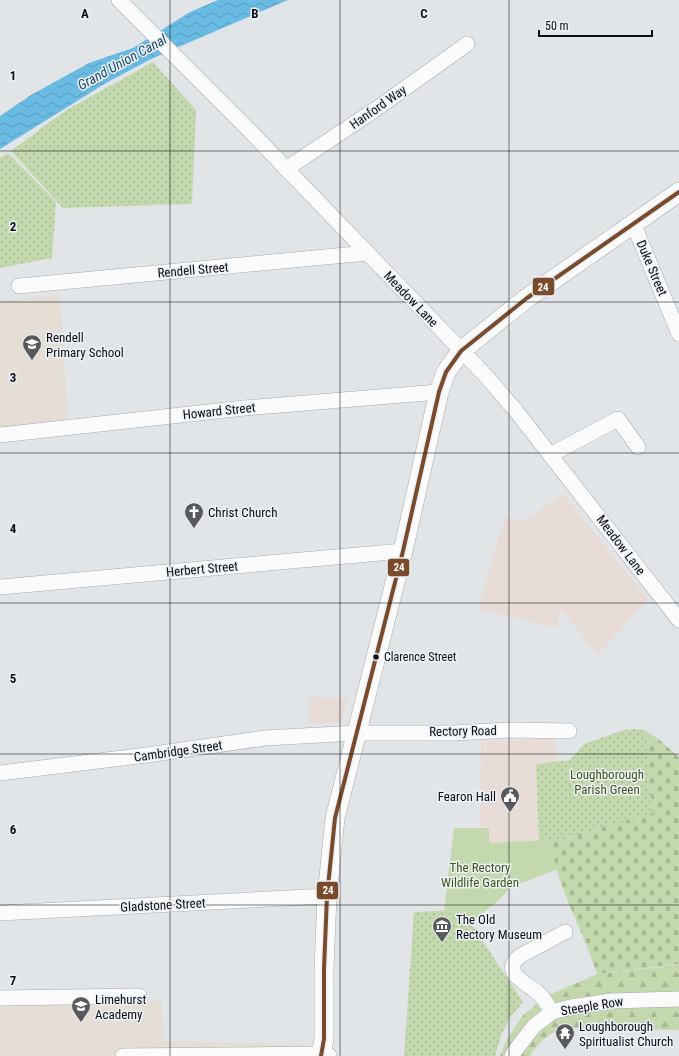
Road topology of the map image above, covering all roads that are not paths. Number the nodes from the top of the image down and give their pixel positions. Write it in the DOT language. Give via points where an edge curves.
graph roads {
  1 [pos="119,0"];
  2 [pos="467,44"];
  3 [pos="286,169"];
  4 [pos="679,192"];
  5 [pos="634,223"];
  6 [pos="367,253"];
  7 [pos="19,286"];
  8 [pos="679,334"];
  9 [pos="461,351"];
  10 [pos="439,392"];
  11 [pos="0,435"];
  12 [pos="638,447"];
  13 [pos="550,455"];
  14 [pos="403,551"];
  15 [pos="0,588"];
  16 [pos="679,620"];
  17 [pos="569,731"];
  18 [pos="357,733"];
  19 [pos="0,773"];
  20 [pos="327,896"];
  21 [pos="0,913"];
  22 [pos="565,932"];
  23 [pos="139,996"];
  24 [pos="0,998"];
  25 [pos="679,999"];
  26 [pos="552,1012"];
  27 [pos="324,1051"];
  28 [pos="516,1051"];
  29 [pos="123,1056"];
  1 -- 3 [label="street, Meadow Lane"];
  2 -- 3 [label="street, Hanford Way"];
  3 -- 6 [label="street, Meadow Lane"];
  4 -- 5 [label="main road"];
  5 -- 8 [label="street, Duke Street"];
  5 -- 9 [label="main road" via="527,298"];
  6 -- 7 [label="street, Rendell Street"];
  6 -- 9 [label="street, Meadow Lane"];
  9 -- 10 [label="main road" via="446,372"];
  9 -- 13 [label="street, Meadow Lane" via="516,411"];
  10 -- 11 [label="street, Howard Street" via="244,408"];
  10 -- 14 [label="main road"];
  12 -- 13 [label="street" via="618,420"];
  13 -- 16 [label="street, Meadow Lane"];
  14 -- 15 [label="street, Herbert Street"];
  14 -- 18 [label="main road"];
  17 -- 18 [label="street, Rectory Road"];
  18 -- 19 [label="street, Cambridge Street" via="266,738"];
  18 -- 20 [label="main road" via="335,818"];
  20 -- 21 [label="street, Gladstone Street"];
  20 -- 27 [label="main road"];
  22 -- 26 [label="street" via="520,956 514,960 512,967 520,981 545,1000"];
  23 -- 24 [label="street"];
  25 -- 26 [label="street, Steeple Row" via="611,1001"];
  26 -- 28 [label="street, Steeple Row" via="534,1026"];
  27 -- 29 [label="street"];
}
